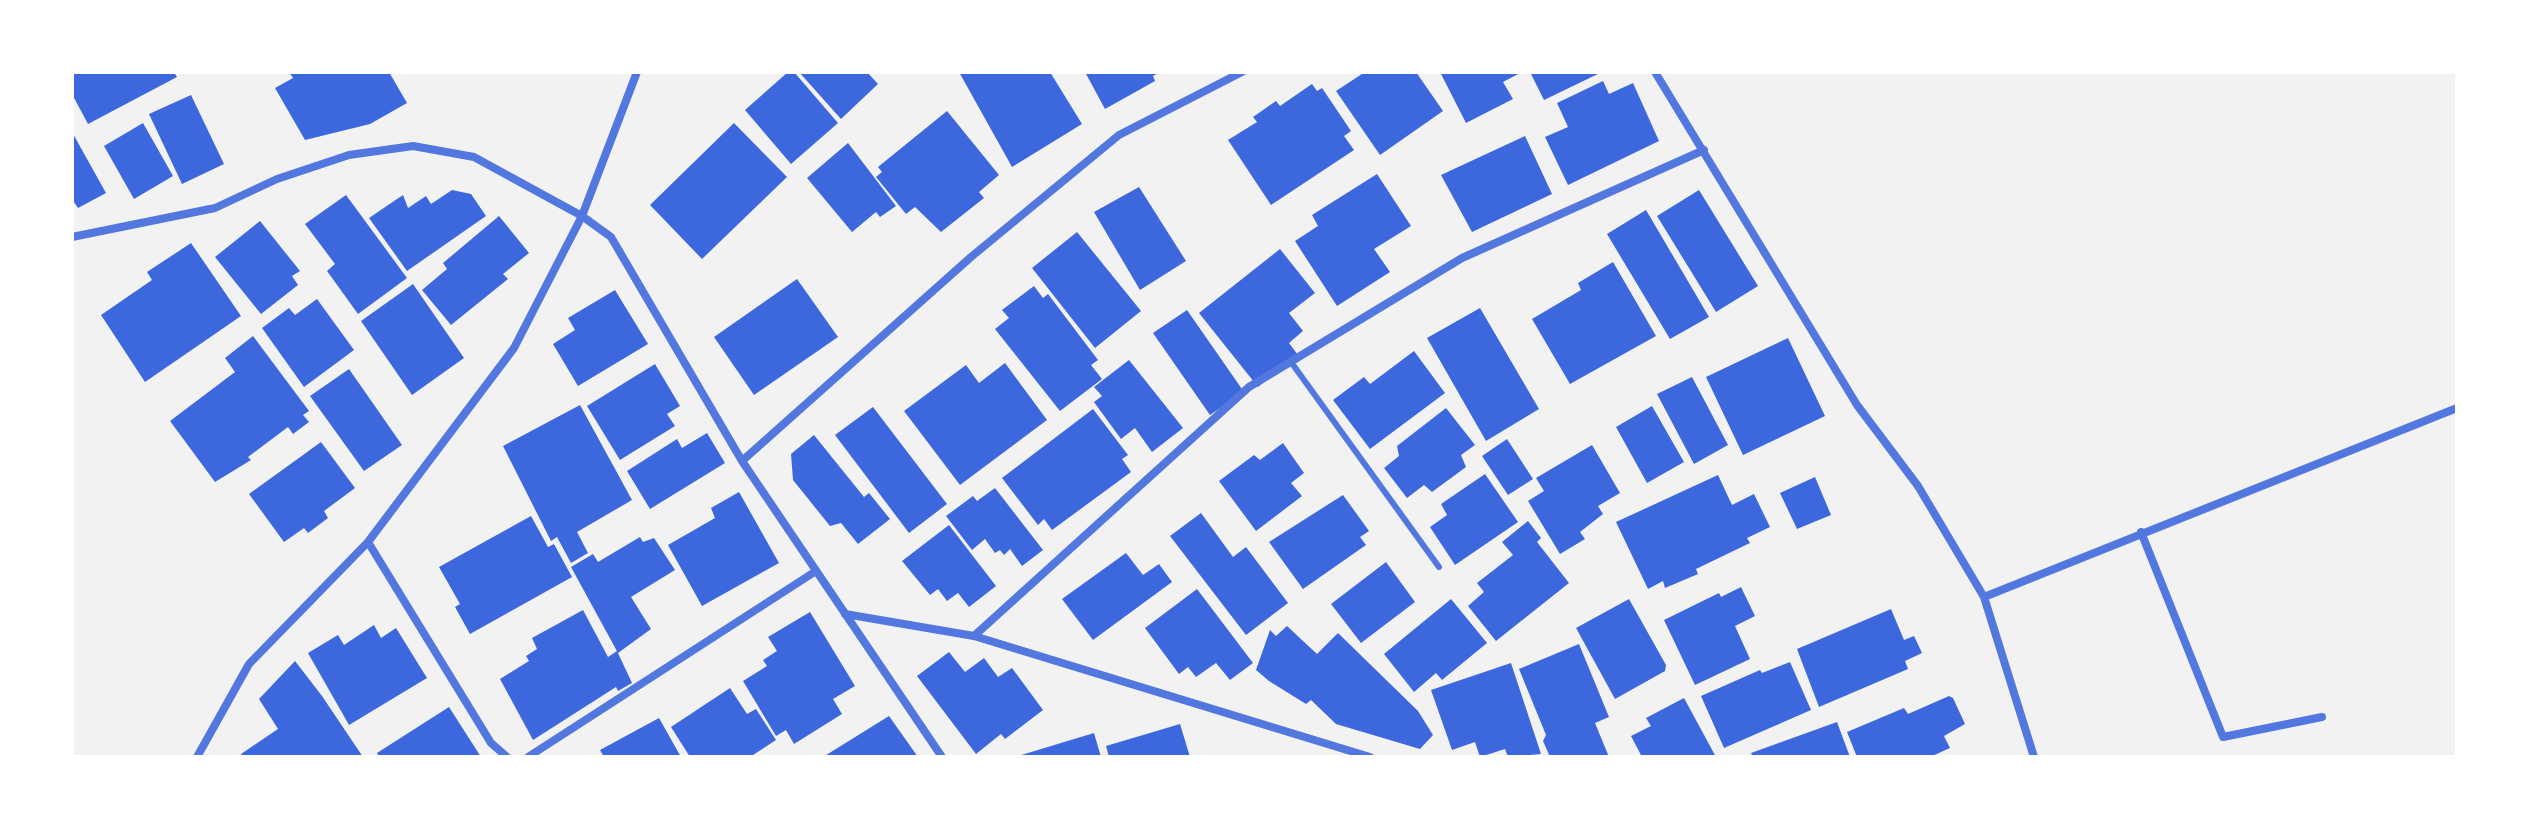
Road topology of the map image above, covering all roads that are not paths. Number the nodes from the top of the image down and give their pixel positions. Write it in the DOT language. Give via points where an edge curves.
graph roads {
  1 [pos="637,72"];
  2 [pos="1242,72"];
  3 [pos="1655,72"];
  4 [pos="1704,150"];
  5 [pos="582,216"];
  6 [pos="72,237"];
  7 [pos="1291,362"];
  8 [pos="2457,408"];
  9 [pos="742,461"];
  10 [pos="2141,532"];
  11 [pos="368,542"];
  12 [pos="1439,567"];
  13 [pos="816,571"];
  14 [pos="1984,597"];
  15 [pos="845,614"];
  16 [pos="974,636"];
  17 [pos="2322,717"];
  18 [pos="197,757"];
  19 [pos="507,757"];
  20 [pos="528,757"];
  21 [pos="942,757"];
  22 [pos="1370,757"];
  23 [pos="2034,757"];
  1 -- 5 [label="street"];
  2 -- 9 [label="street" via="1119,135 971,257"];
  3 -- 4 [label="street"];
  4 -- 7 [label="street" via="1462,258"];
  4 -- 14 [label="street" via="1857,405 1918,486"];
  5 -- 6 [label="street" via="474,157 413,146 349,155 277,179 215,208"];
  5 -- 9 [label="street" via="611,237"];
  5 -- 11 [label="street" via="514,348"];
  7 -- 12 [label="lane"];
  7 -- 16 [label="street" via="1249,387"];
  8 -- 10 [label="street"];
  9 -- 13 [label="street"];
  10 -- 14 [label="street"];
  10 -- 17 [label="street" via="2223,737"];
  11 -- 18 [label="street" via="249,664"];
  11 -- 19 [label="street" via="491,743"];
  13 -- 15 [label="street"];
  13 -- 20 [label="street"];
  14 -- 23 [label="street"];
  15 -- 16 [label="street"];
  15 -- 21 [label="street"];
  16 -- 22 [label="street"];
}
